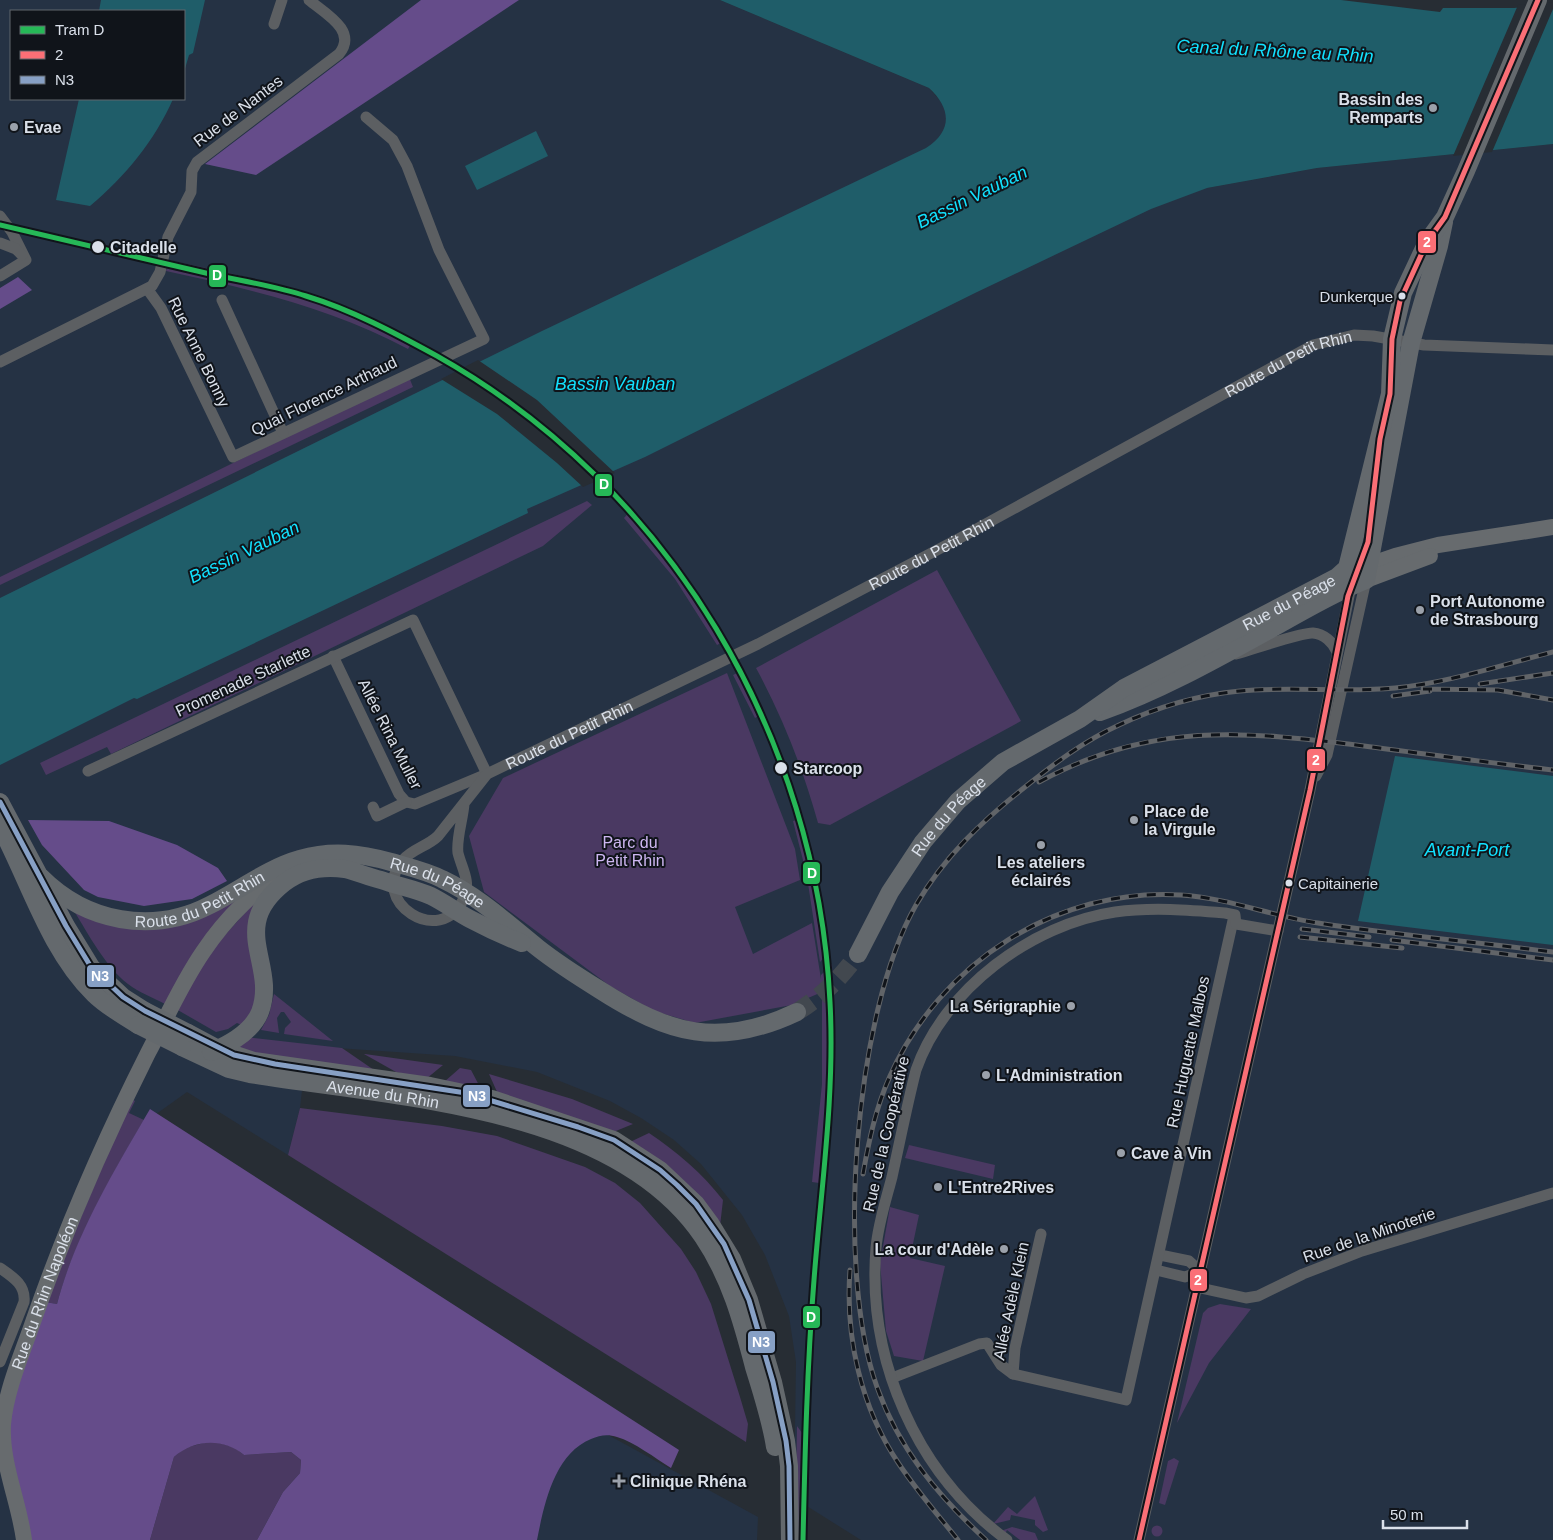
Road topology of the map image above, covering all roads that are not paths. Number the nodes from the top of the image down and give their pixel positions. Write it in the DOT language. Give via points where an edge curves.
graph roads {
  1 [pos="282,0"];
  2 [pos="309,0"];
  3 [pos="1538,0"];
  4 [pos="274,24"];
  5 [pos="366,117"];
  6 [pos="0,216"];
  7 [pos="1445,217"];
  8 [pos="0,243"];
  9 [pos="24,257"];
  10 [pos="0,276"];
  11 [pos="148,290"];
  12 [pos="222,300"];
  13 [pos="1392,339"];
  14 [pos="1411,343"];
  15 [pos="1553,350"];
  16 [pos="0,362"];
  17 [pos="283,433"];
  18 [pos="233,457"];
  19 [pos="1553,527"];
  20 [pos="1358,574"];
  21 [pos="1337,652"];
  22 [pos="333,656"];
  23 [pos="1215,660"];
  24 [pos="1080,719"];
  25 [pos="88,771"];
  26 [pos="487,774"];
  27 [pos="1311,784"];
  28 [pos="0,802"];
  29 [pos="406,802"];
  30 [pos="464,804"];
  31 [pos="373,807"];
  32 [pos="5,828"];
  33 [pos="316,862"];
  34 [pos="400,864"];
  35 [pos="41,877"];
  36 [pos="271,881"];
  37 [pos="394,884"];
  38 [pos="466,893"];
  39 [pos="255,894"];
  40 [pos="456,910"];
  41 [pos="1235,915"];
  42 [pos="1278,931"];
  43 [pos="543,952"];
  44 [pos="858,954"];
  45 [pos="797,1012"];
  46 [pos="142,1018"];
  47 [pos="185,1040"];
  48 [pos="218,1049"];
  49 [pos="199,1056"];
  50 [pos="146,1057"];
  51 [pos="1553,1193"];
  52 [pos="1041,1234"];
  53 [pos="1160,1255"];
  54 [pos="1156,1270"];
  55 [pos="1200,1271"];
  56 [pos="5,1272"];
  57 [pos="1196,1287"];
  58 [pos="0,1362"];
  59 [pos="1013,1374"];
  60 [pos="892,1378"];
  61 [pos="24,1540"];
  62 [pos="778,1540"];
  63 [pos="790,1540"];
  64 [pos="1007,1540"];
  65 [pos="1138,1540"];
  1 -- 4 [label="street"];
  2 -- 11 [label="street, Rue de Nantes" via="346,34 345,47 197,162 192,171 191,192 168,238 158,278"];
  3 -- 7 [label="main road"];
  5 -- 17 [label="street, Quai Florence Arthaud" via="393,140 407,166 439,250 484,338"];
  6 -- 9 [label="street"];
  7 -- 13 [label="main road" via="1427,242 1403,293"];
  7 -- 14 [label="main road"];
  8 -- 9 [label="street" via="16,249"];
  9 -- 10 [label="street"];
  11 -- 16 [label="street"];
  11 -- 18 [label="street, Rue Anne Bonny" via="161,308"];
  12 -- 17 [label="street"];
  13 -- 14 [label="street, Route du Petit Rhin"];
  13 -- 20 [label="main road" via="1390,394 1347,568"];
  13 -- 26 [label="street, Route du Petit Rhin" via="1354,335 1313,345 758,644"];
  14 -- 15 [label="street, Route du Petit Rhin"];
  14 -- 20 [label="main road"];
  17 -- 18 [label="street, Quai Florence Arthaud"];
  19 -- 20 [label="main road" via="1470,542"];
  20 -- 21 [label="street"];
  20 -- 23 [label="main road, Rue du Péage"];
  20 -- 24 [label="main road, Rue du Péage" via="1124,688"];
  20 -- 27 [label="street" via="1327,755"];
  21 -- 23 [label="street, Rue du Péage" via="1324,637 1308,633"];
  21 -- 27 [label="street"];
  22 -- 25 [label="street, Promenade Starlette"];
  22 -- 26 [label="street, Promenade Starlette" via="413,620"];
  22 -- 29 [label="street, Allée Rina Muller" via="399,794"];
  23 -- 24 [label="main road, Rue du Péage" via="1130,701"];
  24 -- 44 [label="main road, Rue du Péage" via="1003,762 958,801 905,868"];
  26 -- 29 [label="street, Allée Rina Muller" via="415,804"];
  26 -- 30 [label="street, Route du Petit Rhin"];
  27 -- 42 [label="street"];
  28 -- 32 [label="main road"];
  29 -- 31 [label="street" via="377,816"];
  30 -- 34 [label="street, Route du Petit Rhin" via="431,843 409,854"];
  30 -- 38 [label="street" via="458,854 467,880"];
  32 -- 35 [label="main road, Avenue du Rhin"];
  32 -- 46 [label="main road, Avenue du Rhin" via="50,930 80,980 105,1004"];
  33 -- 34 [label="main road, Rue du Péage" via="337,852"];
  33 -- 36 [label="main road, Route du Petit Rhin" via="282,865"];
  33 -- 37 [label="main road, Rue du Péage"];
  34 -- 37 [label="street"];
  34 -- 38 [label="main road, Rue du Péage" via="442,879"];
  35 -- 39 [label="main road, Route du Petit Rhin" via="73,904 99,915 132,920 180,916"];
  35 -- 46 [label="main road, Avenue du Rhin" via="92,967"];
  36 -- 39 [label="main road, Route du Petit Rhin"];
  36 -- 39 [label="main road, Route du Petit Rhin"];
  37 -- 40 [label="main road, Rue du Péage" via="422,892"];
  37 -- 40 [label="street" via="399,902 416,918 438,920"];
  38 -- 40 [label="street"];
  38 -- 43 [label="main road, Rue du Péage"];
  39 -- 48 [label="main road, Route du Petit Rhin" via="259,913 256,940 263,976 262,1006 247,1030"];
  39 -- 50 [label="main road, Route du Petit Rhin" via="231,917 189,973"];
  40 -- 43 [label="main road, Rue du Péage" via="489,929"];
  41 -- 42 [label="street, Rue de la Coopérative" via="1236,924"];
  41 -- 53 [label="street, Rue Huguette Malbos"];
  41 -- 60 [label="street, Rue de la Coopérative" via="1167,909 1132,910 1098,915 1066,925 1004,958 946,1014 921,1054 916,1070 876,1246 880,1330"];
  42 -- 55 [label="street"];
  43 -- 45 [label="main road, Rue du Péage" via="634,1011 668,1026 704,1032 733,1032 764,1026"];
  46 -- 47 [label="main road, Avenue du Rhin, bridge"];
  47 -- 48 [label="main road, Avenue du Rhin"];
  47 -- 49 [label="main road, Avenue du Rhin"];
  48 -- 49 [label="main road, Route du Petit Rhin"];
  48 -- 63 [label="main road, Avenue du Rhin" via="268,1063 430,1086 492,1099 614,1140 660,1170 696,1204 710,1223 732,1259 749,1300 786,1441"];
  49 -- 62 [label="main road, Avenue du Rhin" via="250,1074 434,1102 519,1122 600,1150 662,1190 703,1236 734,1296 774,1435"];
  50 -- 61 [label="main road, Rue du Rhin Napoléon" via="72,1217 6,1408 4,1442"];
  51 -- 57 [label="street, Rue de la Minoterie" via="1362,1251 1258,1296 1246,1298"];
  52 -- 59 [label="street, Allée Adèle Klein" via="1015,1348"];
  53 -- 54 [label="street, Rue Huguette Malbos"];
  53 -- 55 [label="street" via="1189,1262"];
  54 -- 55 [label="street" via="1185,1277"];
  54 -- 59 [label="street, Rue Huguette Malbos" via="1126,1400"];
  55 -- 57 [label="street"];
  56 -- 58 [label="street" via="25,1293"];
  57 -- 65 [label="street"];
  59 -- 60 [label="street" via="1001,1365 987,1343"];
  60 -- 64 [label="street, Rue de la Coopérative" via="916,1438 944,1479 971,1510"];
}
